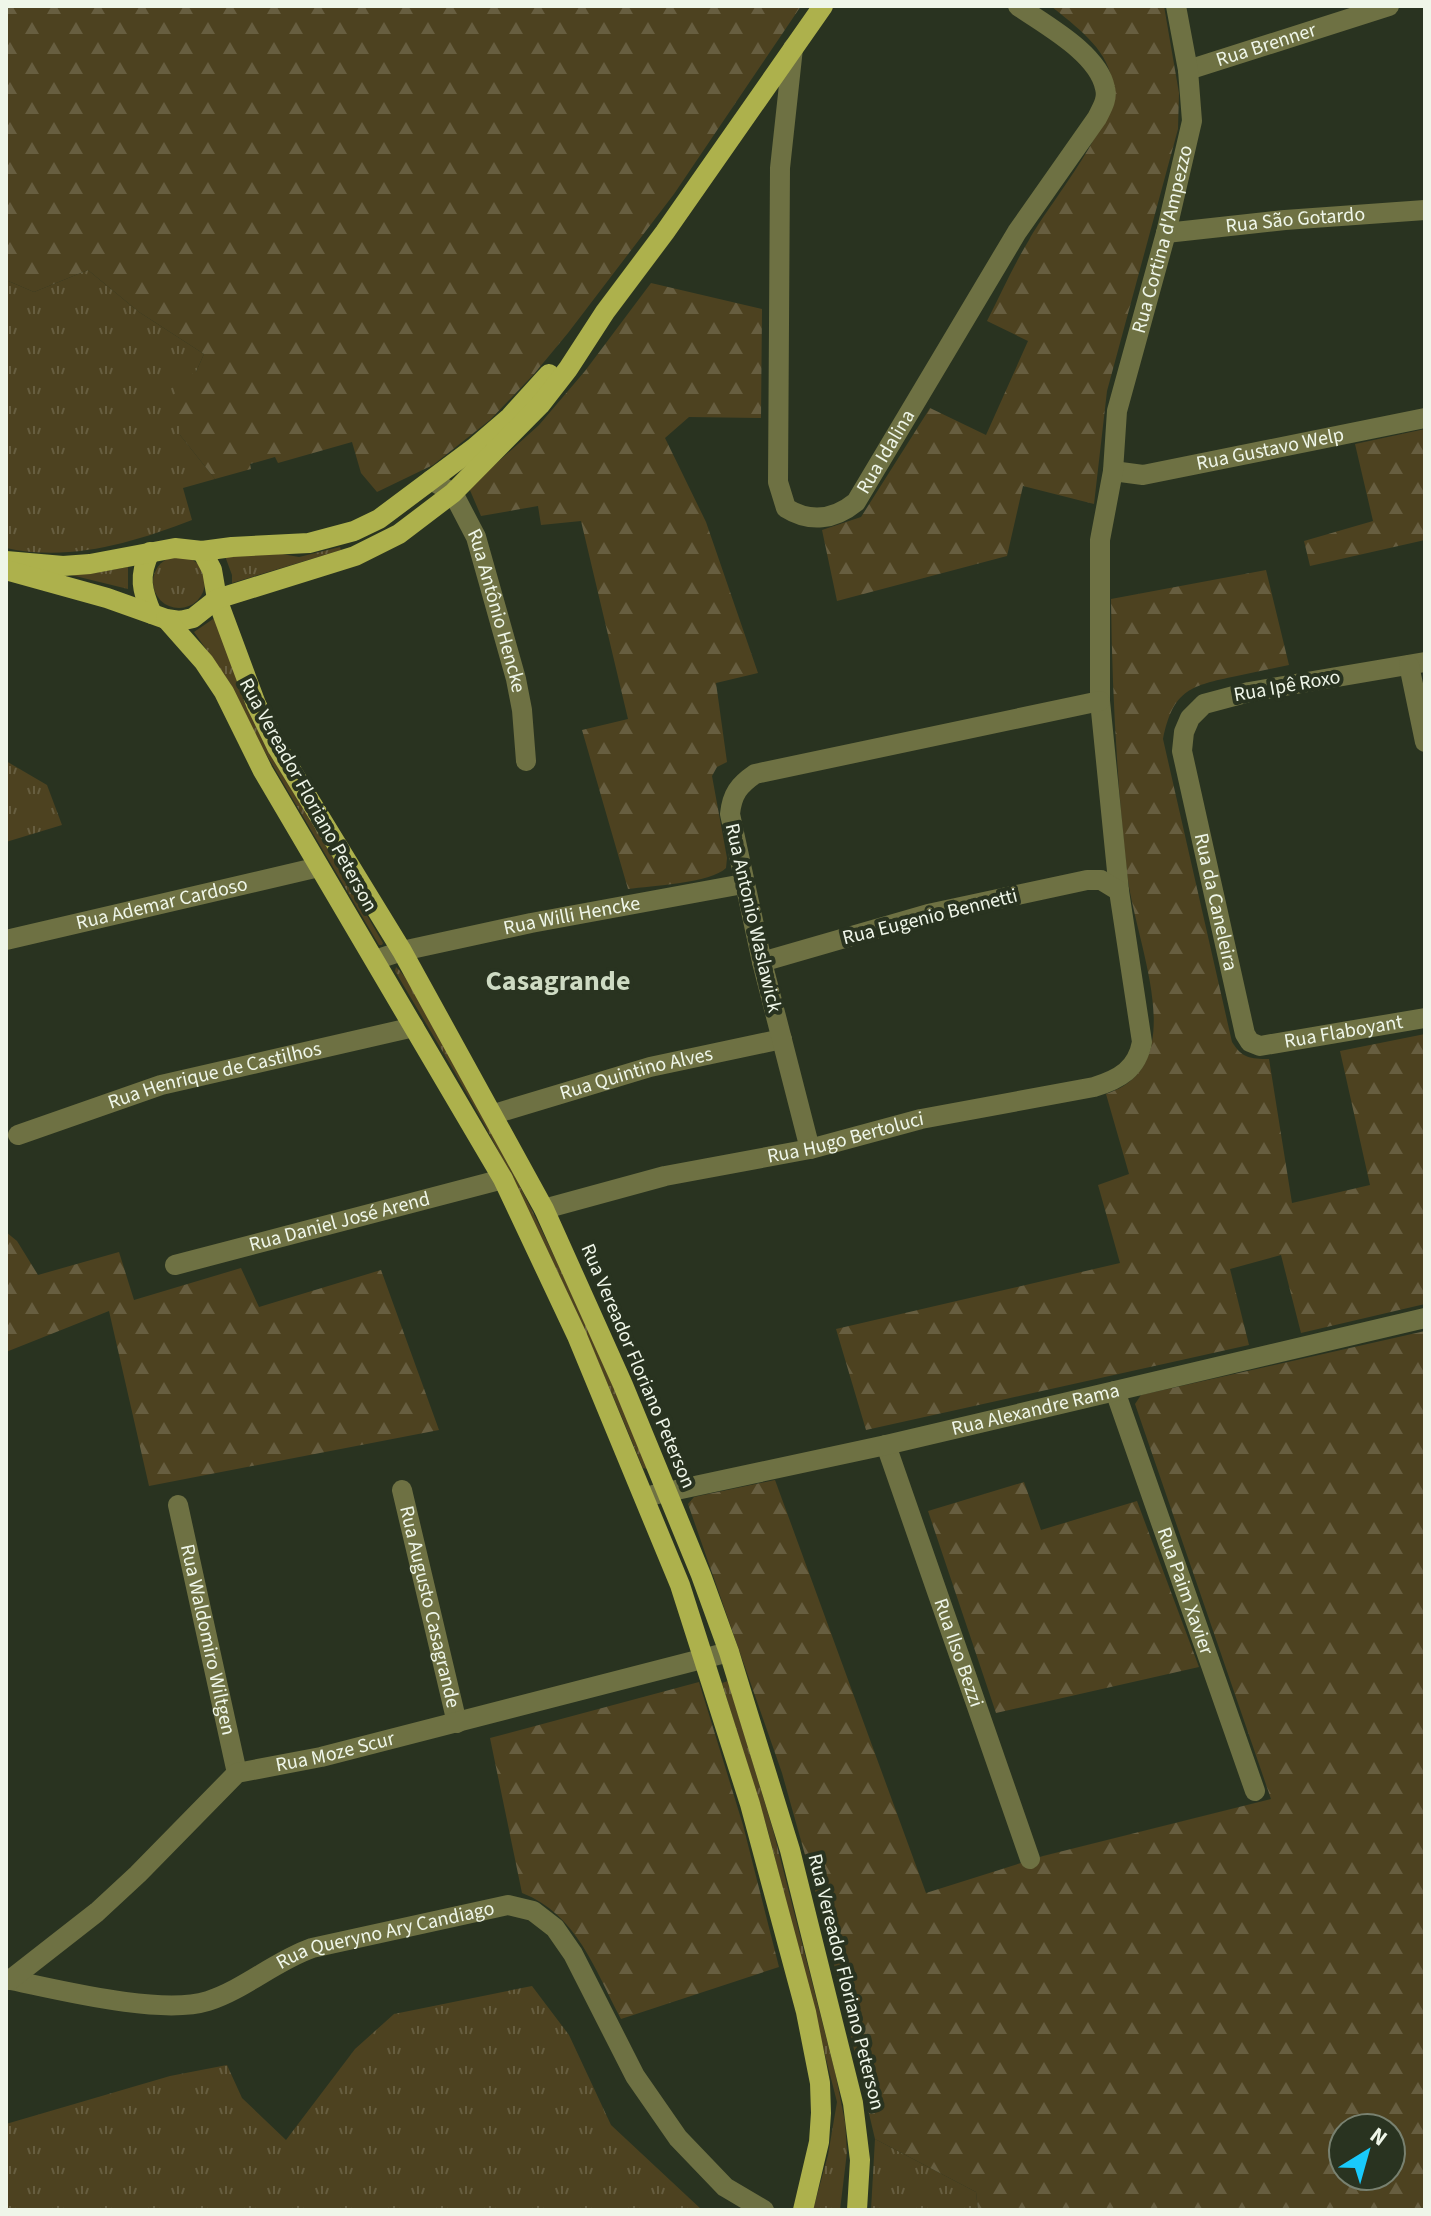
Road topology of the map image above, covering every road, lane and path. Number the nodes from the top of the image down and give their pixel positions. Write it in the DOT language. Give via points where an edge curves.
graph roads {
  1 [pos="823,6"];
  2 [pos="1018,6"];
  3 [pos="1176,6"];
  4 [pos="1389,6"];
  5 [pos="793,48"];
  6 [pos="1188,70"];
  7 [pos="1425,210"];
  8 [pos="1166,233"];
  9 [pos="605,312"];
  10 [pos="1425,418"];
  11 [pos="1113,471"];
  12 [pos="431,480"];
  13 [pos="453,493"];
  14 [pos="202,551"];
  15 [pos="150,552"];
  16 [pos="6,561"];
  17 [pos="6,570"];
  18 [pos="217,599"];
  19 [pos="159,617"];
  20 [pos="1417,664"];
  21 [pos="1100,701"];
  22 [pos="1425,742"];
  23 [pos="1182,751"];
  24 [pos="526,761"];
  25 [pos="319,867"];
  26 [pos="743,884"];
  27 [pos="1119,891"];
  28 [pos="6,940"];
  29 [pos="402,951"];
  30 [pos="375,960"];
  31 [pos="762,962"];
  32 [pos="1425,1018"];
  33 [pos="414,1027"];
  34 [pos="782,1039"];
  35 [pos="1260,1046"];
  36 [pos="1139,1058"];
  37 [pos="494,1114"];
  38 [pos="18,1135"];
  39 [pos="810,1149"];
  40 [pos="503,1179"];
  41 [pos="544,1209"];
  42 [pos="175,1265"];
  43 [pos="1425,1318"];
  44 [pos="1115,1391"];
  45 [pos="886,1445"];
  46 [pos="402,1490"];
  47 [pos="667,1491"];
  48 [pos="644,1497"];
  49 [pos="178,1505"];
  50 [pos="729,1652"];
  51 [pos="704,1659"];
  52 [pos="457,1723"];
  53 [pos="237,1773"];
  54 [pos="1255,1791"];
  55 [pos="1030,1859"];
  56 [pos="8,1979"];
  57 [pos="764,2210"];
  58 [pos="803,2210"];
  59 [pos="857,2210"];
  1 -- 5 [label="main road"];
  2 -- 5 [label="street, Rua Idalina" via="1093,62 1106,88 1105,100 1017,232 856,502 842,514 802,518 786,508 778,482 780,168"];
  3 -- 6 [label="street, Rua Cortina d'Ampezzo"];
  4 -- 6 [label="street, Rua Brenner"];
  5 -- 9 [label="main road"];
  6 -- 8 [label="street, Rua Cortina d'Ampezzo" via="1192,121"];
  7 -- 8 [label="street, Rua São Gotardo"];
  8 -- 11 [label="street, Rua Cortina d'Ampezzo" via="1117,411"];
  9 -- 12 [label="main road" via="510,417"];
  9 -- 13 [label="main road" via="540,405"];
  10 -- 11 [label="street, Rua Gustavo Welp" via="1143,475"];
  11 -- 21 [label="street, Rua Cortina d'Ampezzo" via="1100,540"];
  12 -- 13 [label="street"];
  12 -- 14 [label="main road" via="354,531 309,543"];
  13 -- 18 [label="main road" via="399,534 355,556"];
  13 -- 24 [label="street, Rua Antônio Hencke" via="476,537 512,665"];
  14 -- 15 [label="main road"];
  14 -- 18 [label="main road"];
  15 -- 16 [label="main road" via="63,566"];
  15 -- 19 [label="main road" via="141,580"];
  17 -- 19 [label="main road"];
  18 -- 19 [label="main road" via="193,618"];
  18 -- 29 [label="main road, Rua Vereador Floriano Peterson" via="277,747"];
  19 -- 25 [label="main road, Rua Vereador Floriano Peterson" via="204,662 224,692"];
  20 -- 22 [label="street"];
  20 -- 23 [label="street, Rua Ipê Roxo" via="1204,704 1190,718"];
  21 -- 26 [label="street, Rua Antonio Waslawick" via="755,774 740,784 730,814"];
  21 -- 27 [label="street, Rua Cortina d'Ampezzo"];
  23 -- 35 [label="street, Rua da Caneleira" via="1245,1034"];
  25 -- 28 [label="street, Rua Ademar Cardoso"];
  25 -- 30 [label="main road, Rua Vereador Floriano Peterson"];
  26 -- 29 [label="street, Rua Willi Hencke"];
  26 -- 31 [label="street, Rua Antonio Waslawick"];
  27 -- 31 [label="street, Rua Eugenio Bennetti" via="1101,880 1087,880 928,914"];
  27 -- 36 [label="street, Rua Cortina d'Ampezzo" via="1142,1042"];
  29 -- 30 [label="street, Rua Willi Hencke"];
  29 -- 37 [label="main road, Rua Vereador Floriano Peterson"];
  30 -- 33 [label="main road, Rua Vereador Floriano Peterson"];
  31 -- 34 [label="street, Rua Antonio Waslawick"];
  32 -- 35 [label="street, Rua Flaboyant"];
  33 -- 38 [label="street, Rua Henrique de Castilhos" via="161,1085"];
  33 -- 40 [label="main road, Rua Vereador Floriano Peterson"];
  34 -- 37 [label="street, Rua Quintino Alves" via="650,1067"];
  34 -- 39 [label="street, Rua Antonio Waslawick"];
  36 -- 39 [label="street, Rua Hugo Bertoluci" via="1104,1084 921,1119"];
  37 -- 41 [label="main road, Rua Vereador Floriano Peterson"];
  39 -- 41 [label="street, Rua Hugo Bertoluci" via="665,1176"];
  40 -- 42 [label="street, Rua Daniel José Arend"];
  40 -- 48 [label="main road, Rua Vereador Floriano Peterson" via="577,1336"];
  41 -- 47 [label="main road, Rua Vereador Floriano Peterson"];
  43 -- 44 [label="street, Rua Alexandre Rama"];
  44 -- 45 [label="street, Rua Alexandre Rama"];
  44 -- 54 [label="street, Rua Paim Xavier"];
  45 -- 47 [label="street, Rua Alexandre Rama"];
  45 -- 55 [label="street, Rua Ilso Bezzi"];
  46 -- 52 [label="street, Rua Augusto Casagrande"];
  47 -- 48 [label="street, Rua Alexandre Rama"];
  47 -- 50 [label="main road, Rua Vereador Floriano Peterson"];
  48 -- 51 [label="main road, Rua Vereador Floriano Peterson"];
  49 -- 53 [label="street, Rua Waldomiro Wiltgen"];
  50 -- 51 [label="street, Rua Moze Scur"];
  50 -- 59 [label="main road, Rua Vereador Floriano Peterson" via="790,1850 853,2103 860,2160"];
  51 -- 52 [label="street, Rua Moze Scur"];
  51 -- 58 [label="main road, Rua Vereador Floriano Peterson" via="750,1804 820,2083 819,2142"];
  52 -- 53 [label="street, Rua Moze Scur"];
  53 -- 56 [label="street" via="97,1912"];
  56 -- 57 [label="street, Rua Queryno Ary Candiago" via="158,2006 206,2001 312,1948 508,1905 533,1911 555,1928 573,1954 635,2076 678,2138 725,2187"];
}
